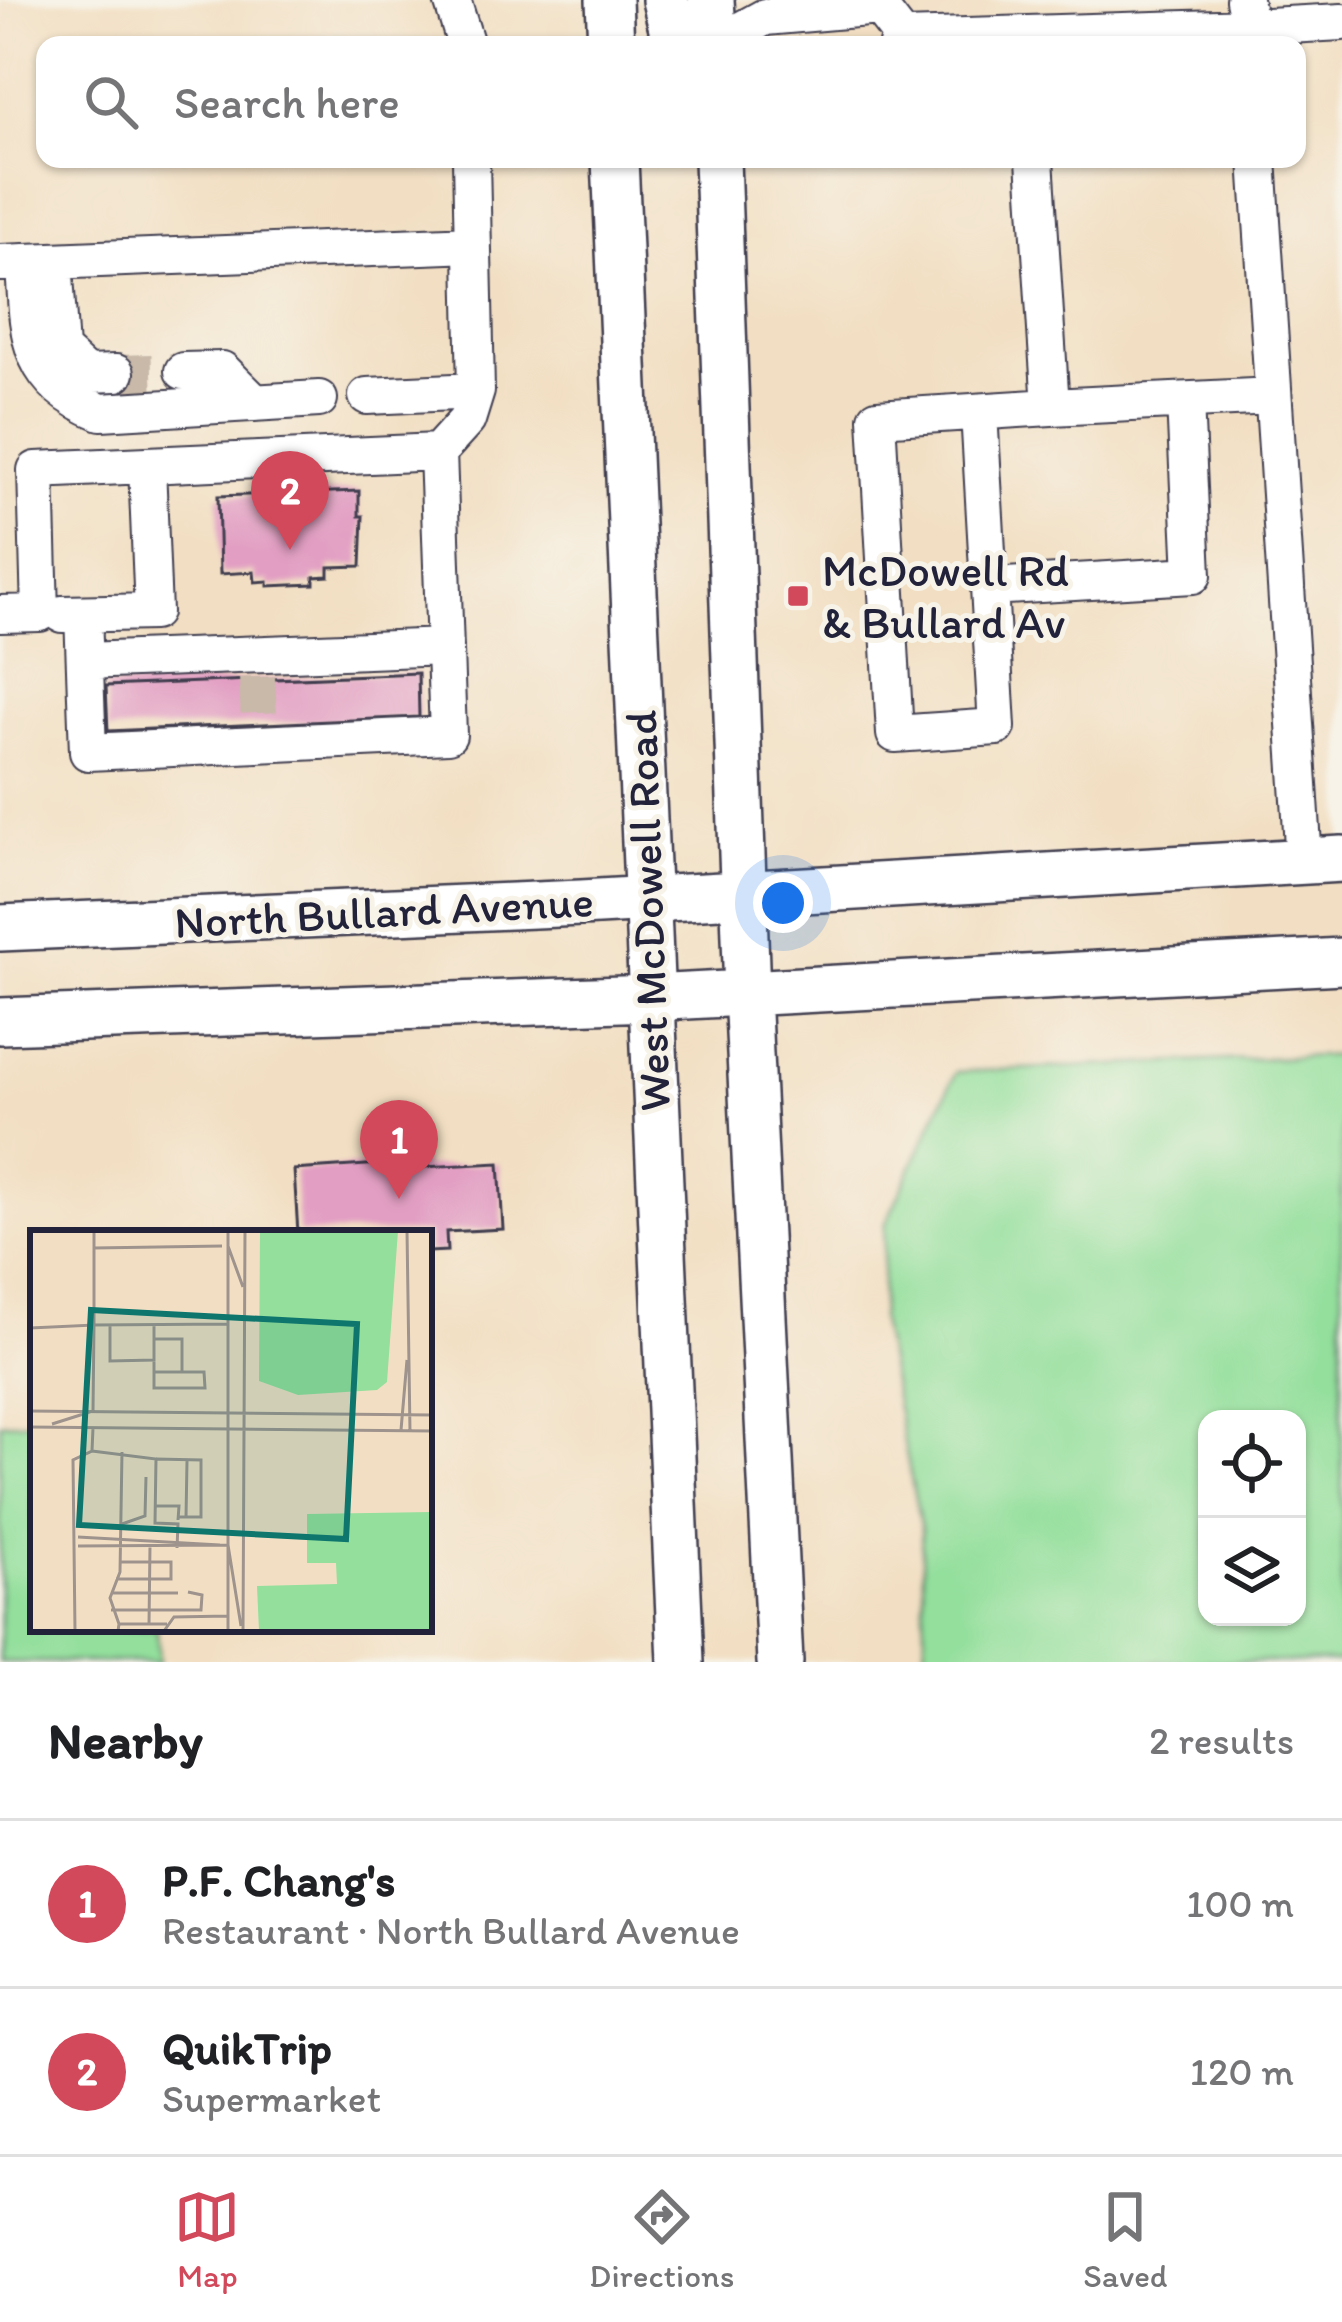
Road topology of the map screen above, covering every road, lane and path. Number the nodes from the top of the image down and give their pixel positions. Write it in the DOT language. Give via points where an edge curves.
graph roads {
  1 [pos="452,0"];
  2 [pos="609,0"];
  3 [pos="665,0"];
  4 [pos="711,0"];
  5 [pos="1342,22"];
  6 [pos="1248,24"];
  7 [pos="463,36"];
  8 [pos="611,36"];
  9 [pos="674,36"];
  10 [pos="713,36"];
  11 [pos="730,36"];
  12 [pos="897,36"];
  13 [pos="1002,36"];
  14 [pos="471,168"];
  15 [pos="615,168"];
  16 [pos="718,168"];
  17 [pos="1036,168"];
  18 [pos="1259,168"];
  19 [pos="472,244"];
  20 [pos="26,262"];
  21 [pos="183,371"];
  22 [pos="116,374"];
  23 [pos="476,392"];
  24 [pos="367,396"];
  25 [pos="1273,396"];
  26 [pos="319,399"];
  27 [pos="1185,401"];
  28 [pos="255,403"];
  29 [pos="1051,407"];
  30 [pos="979,412"];
  31 [pos="438,452"];
  32 [pos="148,466"];
  33 [pos="989,587"];
  34 [pos="0,614"];
  35 [pos="40,614"];
  36 [pos="83,614"];
  37 [pos="445,647"];
  38 [pos="86,661"];
  39 [pos="1323,860"];
  40 [pos="742,892"];
  41 [pos="646,899"];
  42 [pos="0,928"];
  43 [pos="1342,962"];
  44 [pos="747,993"];
  45 [pos="650,998"];
  46 [pos="0,1022"];
  47 [pos="681,1662"];
  48 [pos="780,1662"];
  1 -- 7 [label="lane"];
  2 -- 8 [label="main road"];
  3 -- 9 [label="main road"];
  4 -- 10 [label="main road"];
  5 -- 6 [label="lane"];
  6 -- 13 [label="lane"];
  11 -- 12 [label="lane" via="765,17 879,7"];
  14 -- 19 [label="lane"];
  15 -- 41 [label="main road, West McDowell Road"];
  16 -- 40 [label="main road"];
  17 -- 29 [label="lane"];
  18 -- 25 [label="lane"];
  19 -- 20 [label="lane"];
  19 -- 23 [label="lane"];
  20 -- 22 [label="lane" via="60,350 86,374"];
  20 -- 28 [label="lane" via="31,349 44,374 77,403 101,412"];
  21 -- 28 [label="lane" via="221,370"];
  23 -- 24 [label="lane"];
  23 -- 31 [label="lane" via="467,420"];
  25 -- 27 [label="lane"];
  25 -- 39 [label="lane"];
  26 -- 28 [label="lane"];
  27 -- 29 [label="lane"];
  27 -- 33 [label="lane" via="1193,575"];
  29 -- 30 [label="lane"];
  30 -- 33 [label="lane"];
  30 -- 33 [label="lane" via="878,418 895,734 997,727"];
  31 -- 32 [label="lane"];
  31 -- 37 [label="lane"];
  32 -- 35 [label="lane" via="36,470"];
  32 -- 36 [label="lane" via="154,612"];
  34 -- 35 [label="lane"];
  35 -- 36 [label="lane"];
  36 -- 38 [label="lane"];
  37 -- 38 [label="lane" via="256,666"];
  37 -- 38 [label="lane" via="448,735 259,732 88,752"];
  39 -- 40 [label="main road, North Bullard Avenue"];
  40 -- 41 [label="main road, North Bullard Avenue"];
  40 -- 44 [label="main road"];
  41 -- 42 [label="main road, North Bullard Avenue"];
  41 -- 45 [label="main road, West McDowell Road"];
  43 -- 44 [label="main road, North Bullard Avenue"];
  44 -- 45 [label="main road, North Bullard Avenue"];
  44 -- 48 [label="main road"];
  45 -- 46 [label="main road, North Bullard Avenue"];
  45 -- 47 [label="main road, West McDowell Road"];
}
